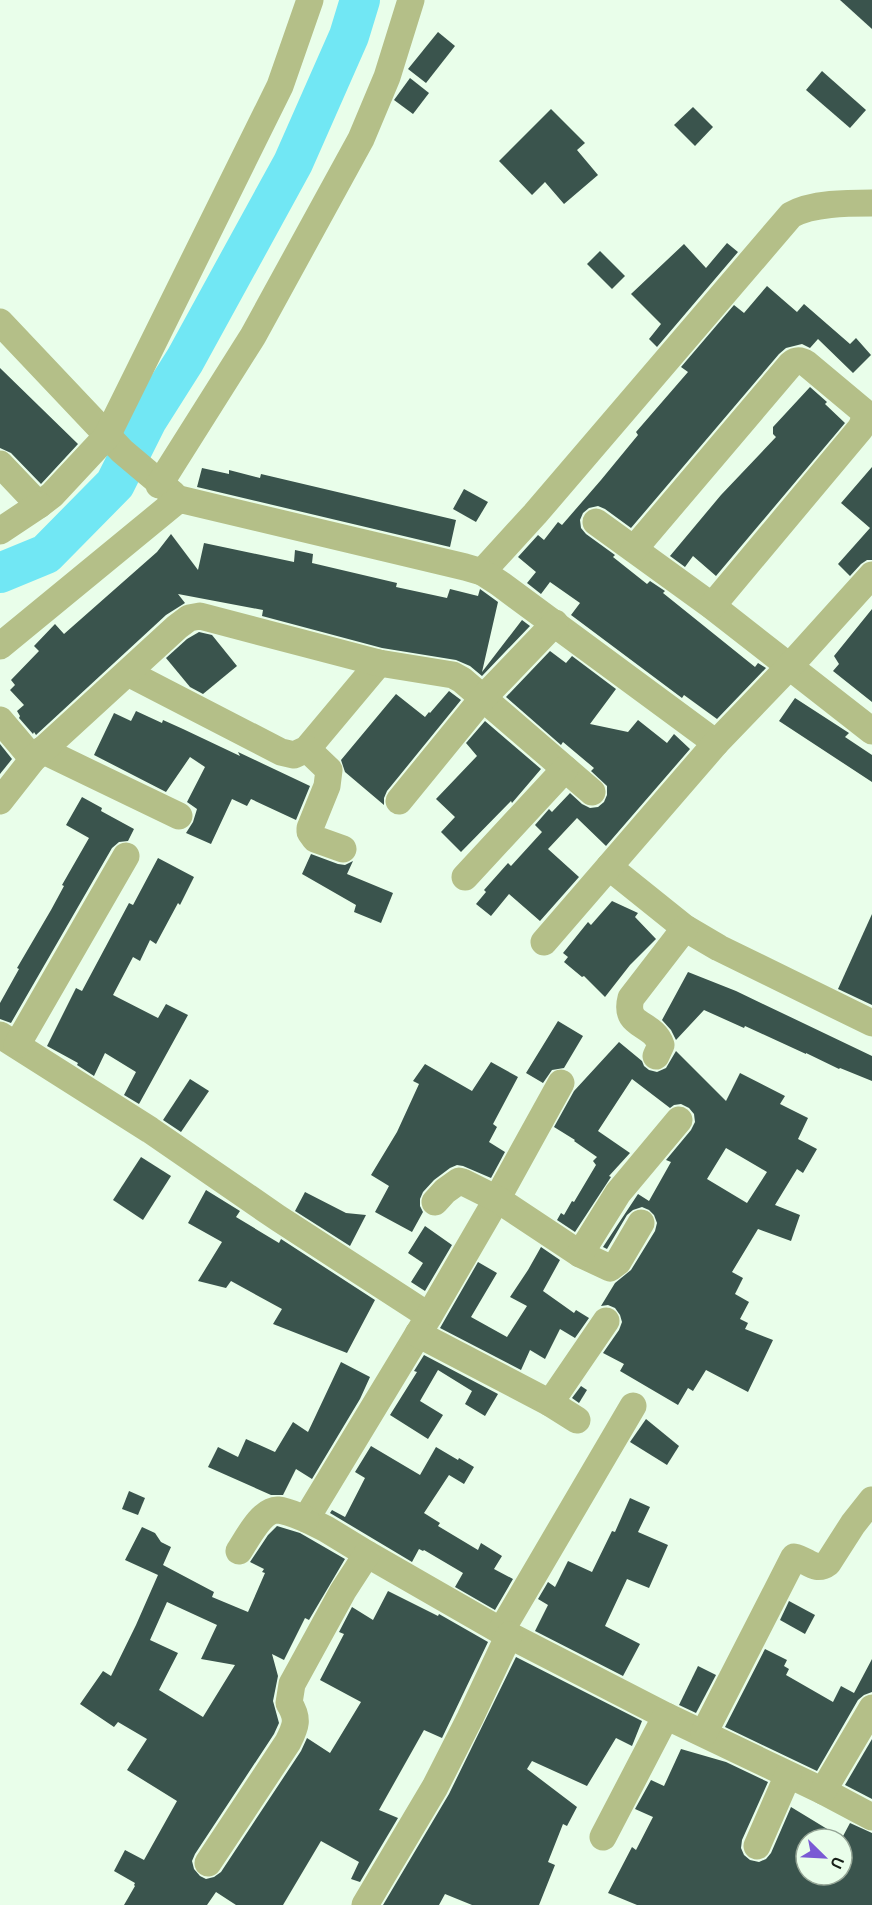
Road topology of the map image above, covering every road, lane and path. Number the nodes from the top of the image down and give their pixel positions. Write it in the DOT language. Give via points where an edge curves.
graph roads {
  1 [pos="310,0"];
  2 [pos="411,0"];
  3 [pos="872,203"];
  4 [pos="0,322"];
  5 [pos="114,444"];
  6 [pos="0,464"];
  7 [pos="161,485"];
  8 [pos="39,505"];
  9 [pos="596,522"];
  10 [pos="0,531"];
  11 [pos="634,549"];
  12 [pos="482,572"];
  13 [pos="872,575"];
  14 [pos="712,606"];
  15 [pos="555,623"];
  16 [pos="0,646"];
  17 [pos="379,663"];
  18 [pos="789,667"];
  19 [pos="128,673"];
  20 [pos="483,698"];
  21 [pos="0,720"];
  22 [pos="872,731"];
  23 [pos="716,743"];
  24 [pos="307,749"];
  25 [pos="37,755"];
  26 [pos="565,769"];
  27 [pos="592,792"];
  28 [pos="0,801"];
  29 [pos="399,801"];
  30 [pos="179,816"];
  31 [pos="343,849"];
  32 [pos="126,856"];
  33 [pos="609,867"];
  34 [pos="465,877"];
  35 [pos="685,928"];
  36 [pos="544,942"];
  37 [pos="872,1023"];
  38 [pos="9,1040"];
  39 [pos="656,1056"];
  40 [pos="561,1083"];
  41 [pos="679,1120"];
  42 [pos="497,1199"];
  43 [pos="435,1202"];
  44 [pos="641,1223"];
  45 [pos="580,1254"];
  46 [pos="606,1321"];
  47 [pos="424,1325"];
  48 [pos="550,1403"];
  49 [pos="633,1406"];
  50 [pos="577,1420"];
  51 [pos="872,1500"];
  52 [pos="306,1519"];
  53 [pos="239,1551"];
  54 [pos="367,1554"];
  55 [pos="505,1633"];
  56 [pos="872,1708"];
  57 [pos="666,1716"];
  58 [pos="704,1733"];
  59 [pos="788,1775"];
  60 [pos="823,1791"];
  61 [pos="872,1817"];
  62 [pos="603,1837"];
  63 [pos="757,1846"];
  64 [pos="208,1863"];
  65 [pos="365,1905"];
  1 -- 5 [label="street" via="280,86"];
  2 -- 7 [label="street" via="387,76 361,138 253,336"];
  3 -- 12 [label="street" via="808,208 791,215"];
  4 -- 5 [label="street"];
  5 -- 7 [label="street"];
  5 -- 8 [label="street"];
  6 -- 8 [label="street"];
  7 -- 12 [label="street"];
  7 -- 16 [label="street"];
  8 -- 10 [label="street"];
  9 -- 11 [label="street"];
  11 -- 14 [label="street"];
  11 -- 14 [label="street" via="791,364 801,360 807,364 862,410 864,422"];
  12 -- 15 [label="street"];
  13 -- 18 [label="street"];
  14 -- 18 [label="street"];
  15 -- 20 [label="street"];
  15 -- 23 [label="street"];
  17 -- 19 [label="street" via="200,616 177,627"];
  17 -- 20 [label="street" via="453,675"];
  17 -- 24 [label="street"];
  18 -- 22 [label="street"];
  18 -- 23 [label="street"];
  19 -- 24 [label="street" via="282,752 294,755"];
  19 -- 25 [label="street"];
  20 -- 26 [label="street"];
  20 -- 29 [label="street"];
  21 -- 25 [label="street"];
  23 -- 33 [label="street"];
  24 -- 31 [label="street" via="329,770 327,786 310,828 311,836"];
  25 -- 28 [label="street"];
  25 -- 30 [label="street"];
  26 -- 27 [label="street"];
  26 -- 34 [label="street"];
  32 -- 38 [label="street"];
  33 -- 35 [label="street"];
  33 -- 36 [label="street"];
  35 -- 37 [label="street"];
  35 -- 39 [label="street" via="632,998 629,1008 632,1017 657,1035 661,1045"];
  38 -- 47 [label="street" via="150,1130"];
  40 -- 42 [label="street"];
  41 -- 45 [label="street" via="618,1193"];
  42 -- 43 [label="street" via="459,1181"];
  42 -- 45 [label="street"];
  42 -- 47 [label="street"];
  44 -- 45 [label="street" via="614,1266 607,1267"];
  46 -- 48 [label="street"];
  47 -- 48 [label="street"];
  47 -- 52 [label="street"];
  48 -- 50 [label="street"];
  49 -- 55 [label="street"];
  51 -- 58 [label="street" via="823,1567 794,1557"];
  52 -- 53 [label="street" via="271,1511 261,1518"];
  52 -- 54 [label="street"];
  54 -- 55 [label="street"];
  54 -- 64 [label="street" via="292,1684 289,1702 296,1719 288,1742"];
  55 -- 57 [label="street"];
  55 -- 65 [label="street" via="470,1718 435,1787"];
  56 -- 60 [label="street"];
  57 -- 58 [label="street"];
  57 -- 62 [label="street"];
  58 -- 59 [label="street"];
  59 -- 60 [label="street"];
  59 -- 63 [label="street"];
  60 -- 61 [label="street"];
}
